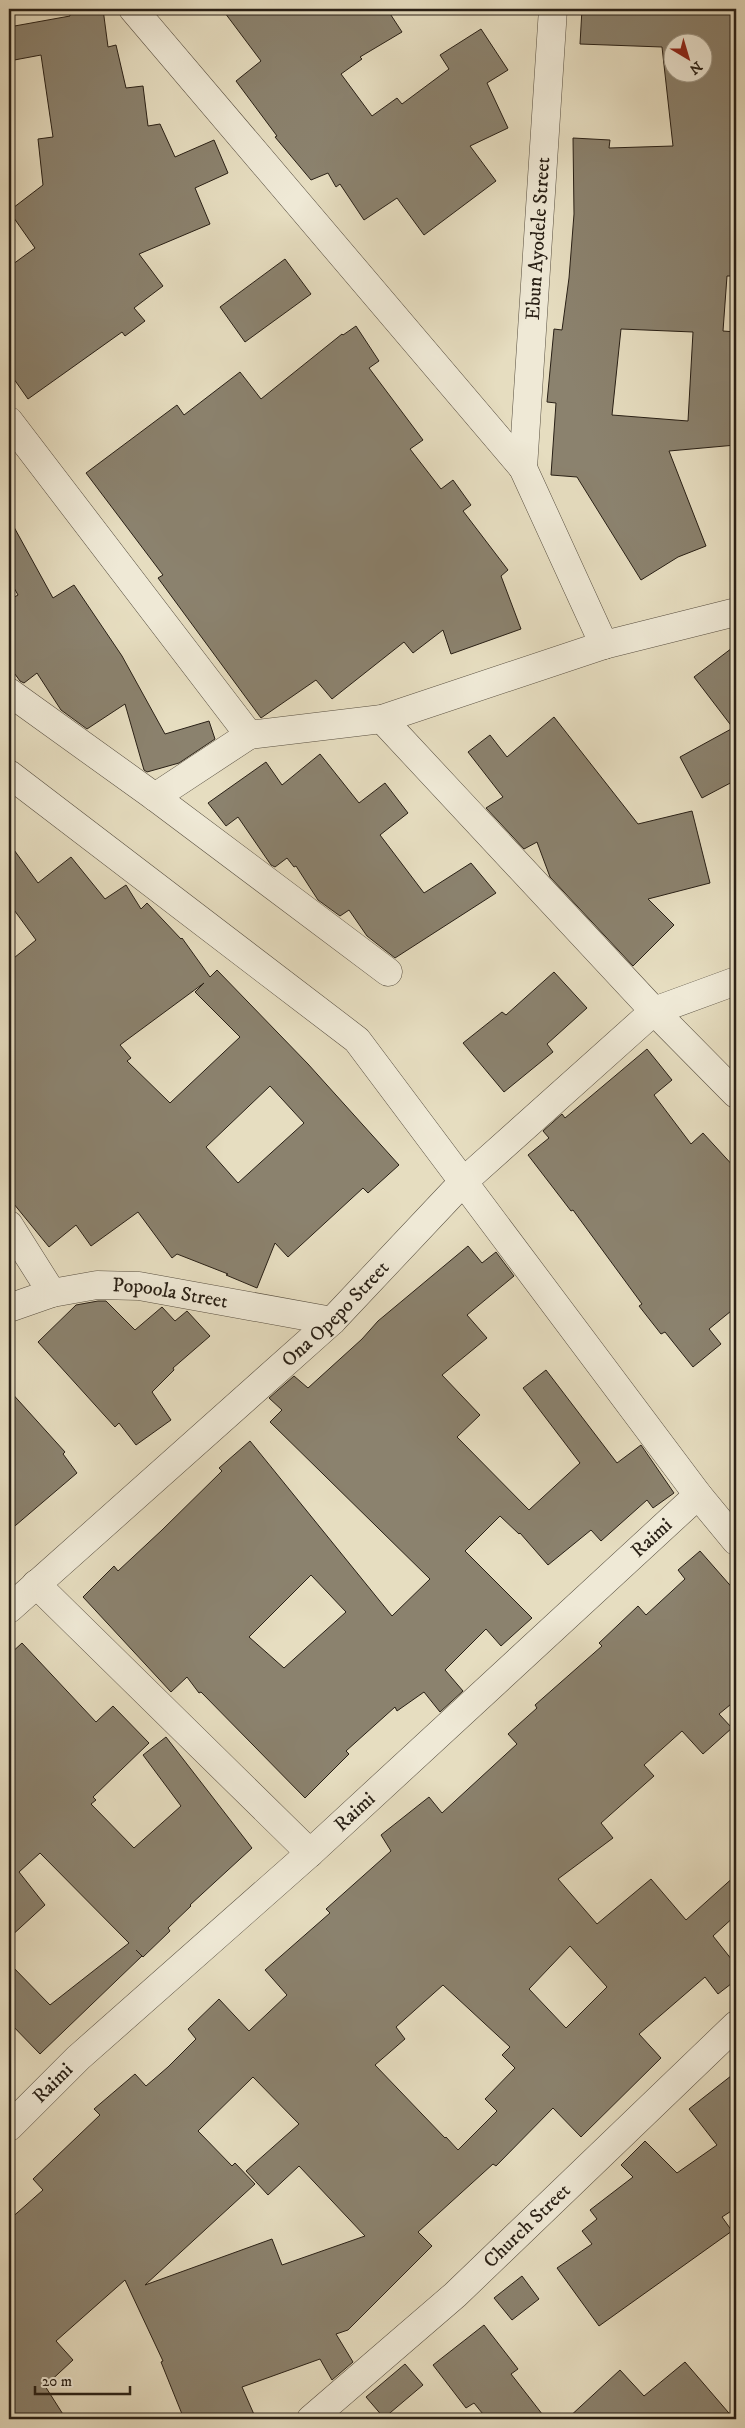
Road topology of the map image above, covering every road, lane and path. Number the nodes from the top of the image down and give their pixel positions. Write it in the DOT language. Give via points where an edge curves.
graph roads {
  1 [pos="133,9"];
  2 [pos="553,9"];
  3 [pos="9,421"];
  4 [pos="523,468"];
  5 [pos="736,612"];
  6 [pos="604,645"];
  7 [pos="9,692"];
  8 [pos="382,719"];
  9 [pos="249,736"];
  10 [pos="9,774"];
  11 [pos="155,797"];
  12 [pos="388,972"];
  13 [pos="736,982"];
  14 [pos="654,1011"];
  15 [pos="736,1094"];
  16 [pos="467,1178"];
  17 [pos="9,1225"];
  18 [pos="52,1293"];
  19 [pos="9,1308"];
  20 [pos="332,1321"];
  21 [pos="698,1495"];
  22 [pos="736,1541"];
  23 [pos="36,1584"];
  24 [pos="9,1609"];
  25 [pos="310,1853"];
  26 [pos="736,2025"];
  27 [pos="9,2127"];
  28 [pos="311,2419"];
  1 -- 4 [label="street"];
  2 -- 4 [label="street, Ebun Ayodele Street"];
  3 -- 9 [label="street"];
  4 -- 6 [label="street"];
  5 -- 6 [label="street"];
  6 -- 8 [label="street"];
  7 -- 11 [label="street"];
  8 -- 9 [label="street"];
  8 -- 14 [label="street"];
  9 -- 11 [label="street"];
  10 -- 16 [label="street" via="357,1040"];
  11 -- 12 [label="street"];
  13 -- 14 [label="street"];
  14 -- 15 [label="street"];
  14 -- 16 [label="street, Ona Opepo Street"];
  16 -- 20 [label="street, Ona Opepo Street"];
  16 -- 21 [label="street"];
  17 -- 18 [label="street"];
  18 -- 19 [label="street, Popoola Street"];
  18 -- 20 [label="street, Popoola Street" via="97,1285 139,1286"];
  20 -- 23 [label="street, Ona Opepo Street"];
  21 -- 22 [label="street"];
  21 -- 25 [label="street, Raimi"];
  23 -- 24 [label="street, Ona Opepo Street"];
  23 -- 25 [label="street"];
  25 -- 27 [label="street, Raimi" via="78,2058"];
  26 -- 28 [label="street, Church Street" via="455,2295"];
}
